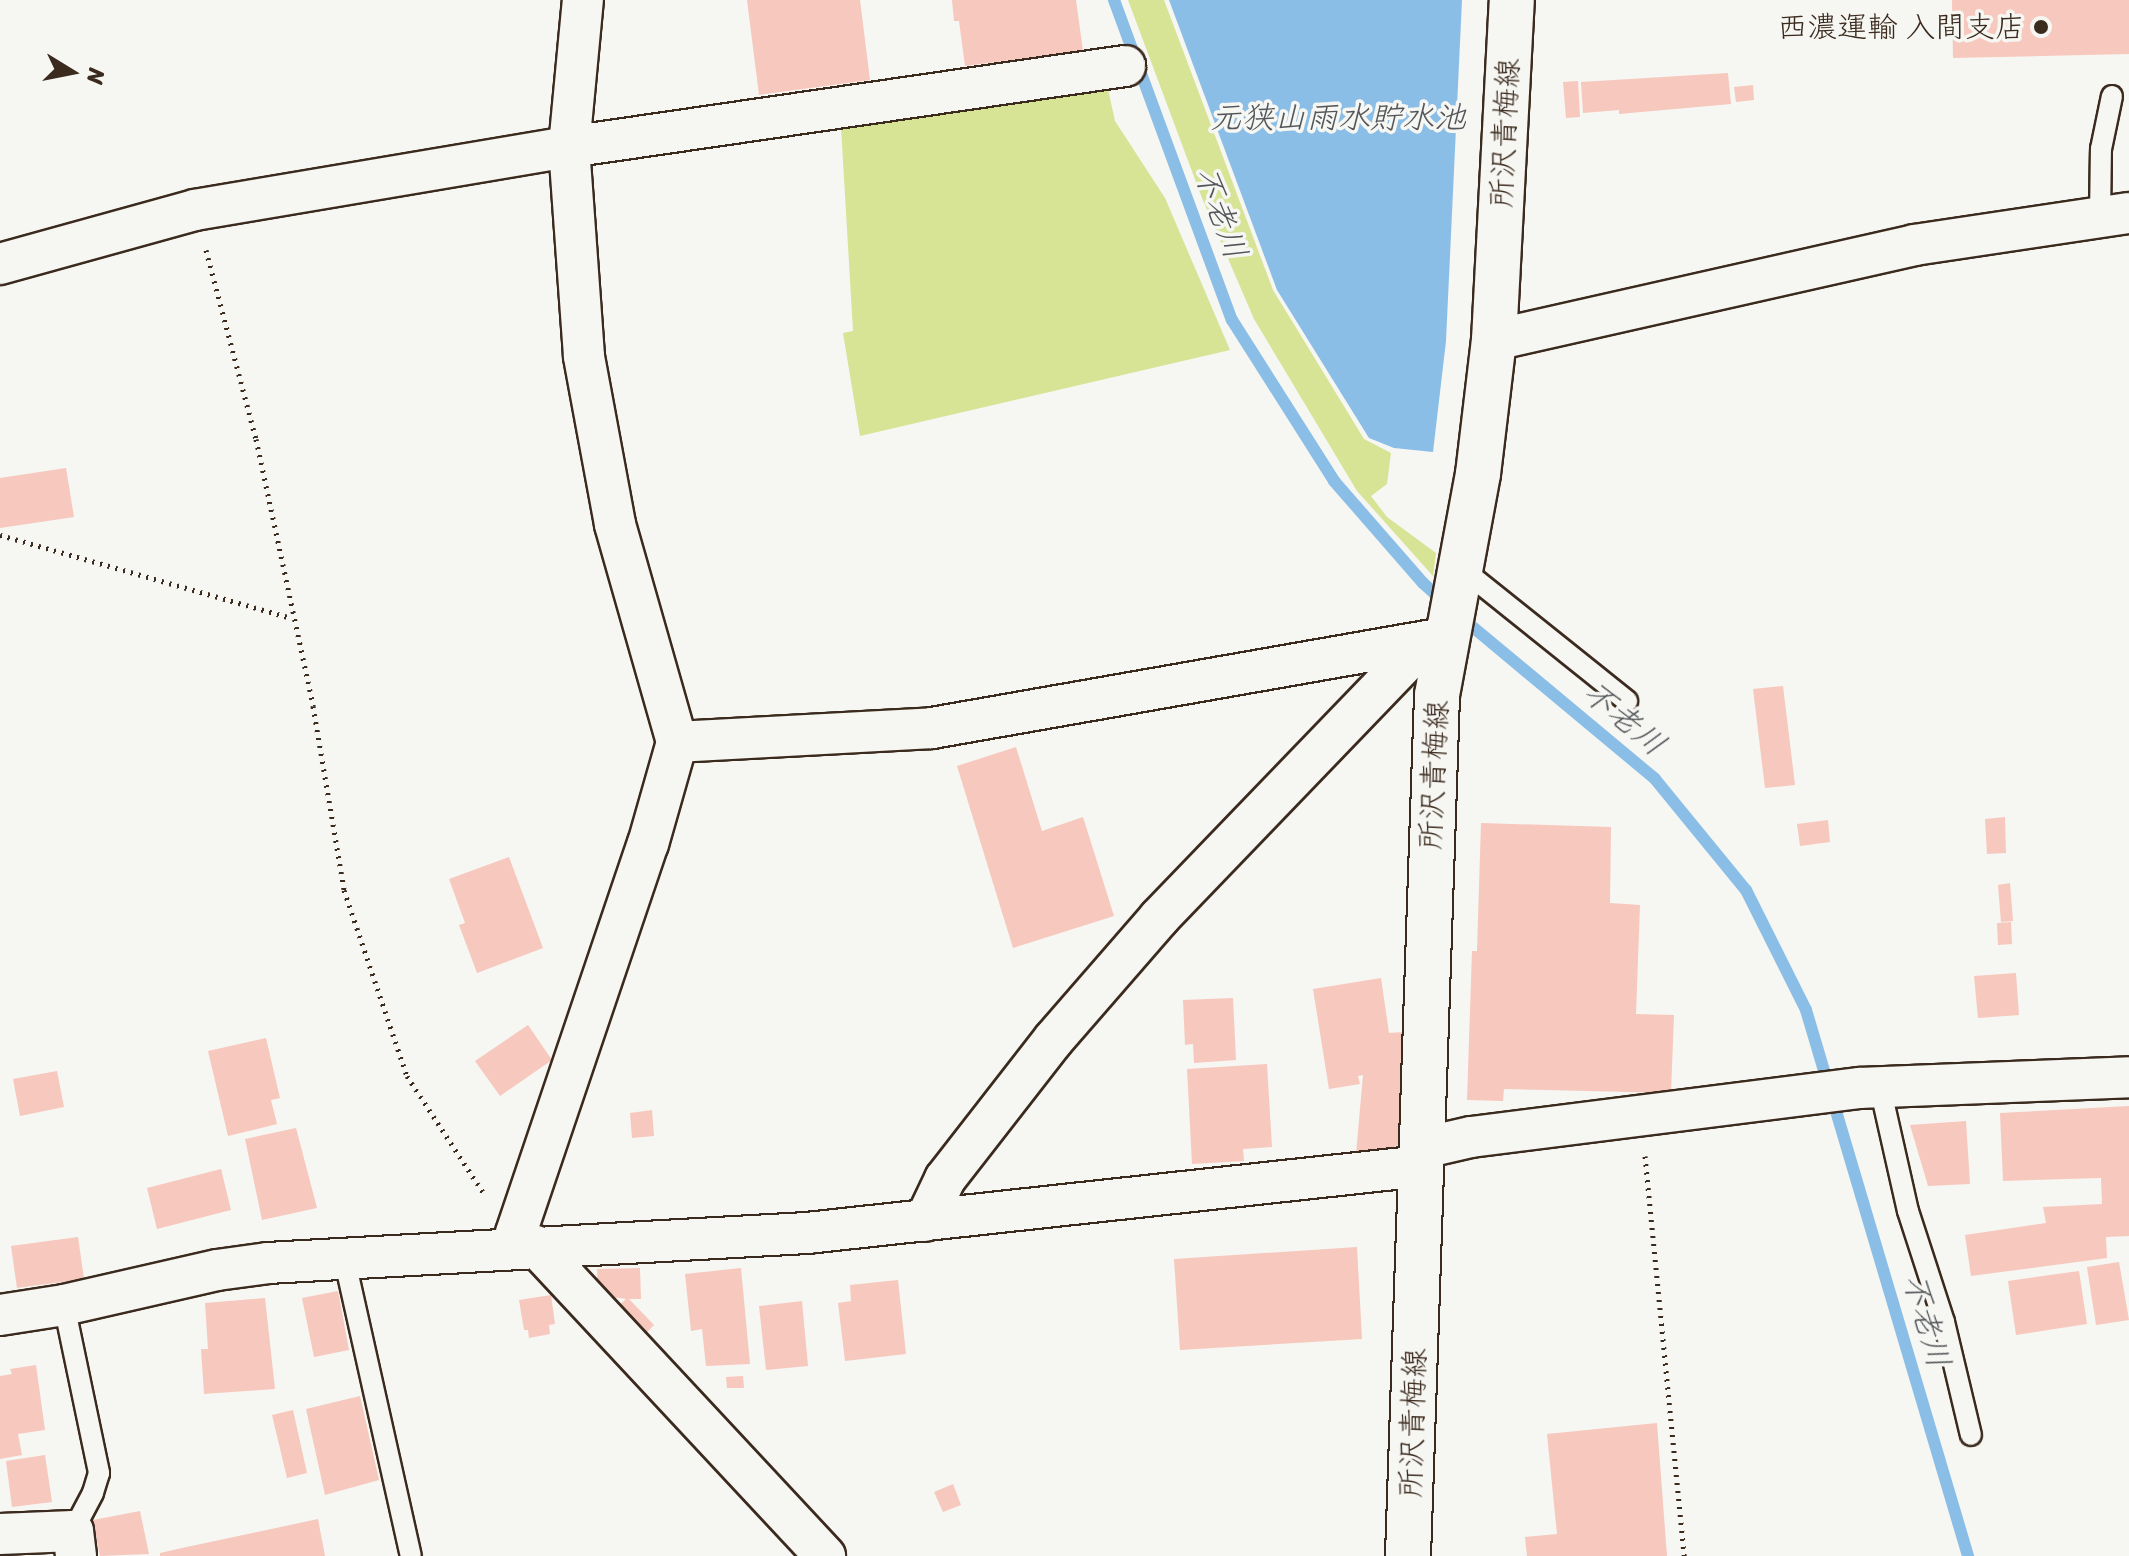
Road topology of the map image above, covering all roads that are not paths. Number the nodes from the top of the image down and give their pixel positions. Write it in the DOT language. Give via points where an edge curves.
graph roads {
  1 [pos="583,0"];
  2 [pos="1512,0"];
  3 [pos="1125,66"];
  4 [pos="2112,96"];
  5 [pos="569,147"];
  6 [pos="2114,215"];
  7 [pos="0,264"];
  8 [pos="1494,340"];
  9 [pos="1460,576"];
  10 [pos="1433,642"];
  11 [pos="1627,701"];
  12 [pos="677,742"];
  13 [pos="2129,1077"];
  14 [pos="1870,1087"];
  15 [pos="1423,1157"];
  16 [pos="925,1221"];
  17 [pos="523,1242"];
  18 [pos="344,1257"];
  19 [pos="64,1305"];
  20 [pos="0,1315"];
  21 [pos="1971,1435"];
  22 [pos="0,1534"];
  23 [pos="75,1543"];
  24 [pos="411,1556"];
  25 [pos="825,1556"];
  26 [pos="1408,1556"];
  1 -- 5 [label="street"];
  2 -- 8 [label="main road, 所沢青梅線"];
  3 -- 5 [label="street"];
  4 -- 6 [label="lane" via="2101,149"];
  5 -- 7 [label="street" via="195,210"];
  5 -- 12 [label="street" via="587,371 615,524"];
  6 -- 8 [label="street" via="1914,245"];
  8 -- 9 [label="main road, 所沢青梅線"];
  9 -- 10 [label="main road, 所沢青梅線"];
  9 -- 11 [label="lane"];
  10 -- 12 [label="street" via="932,728"];
  10 -- 15 [label="main road, 所沢青梅線" via="1437,695"];
  10 -- 16 [label="street" via="1159,918 1054,1039 945,1179"];
  12 -- 17 [label="street"];
  13 -- 14 [label="street"];
  14 -- 15 [label="street" via="1471,1137"];
  14 -- 21 [label="lane" via="1944,1322"];
  15 -- 16 [label="street"];
  15 -- 26 [label="main road, 所沢青梅線"];
  16 -- 17 [label="street" via="807,1233"];
  17 -- 18 [label="street"];
  17 -- 25 [label="street"];
  18 -- 19 [label="street" via="217,1270"];
  18 -- 24 [label="lane"];
  19 -- 20 [label="street"];
  19 -- 23 [label="lane" via="99,1473"];
  22 -- 23 [label="street"];
}
